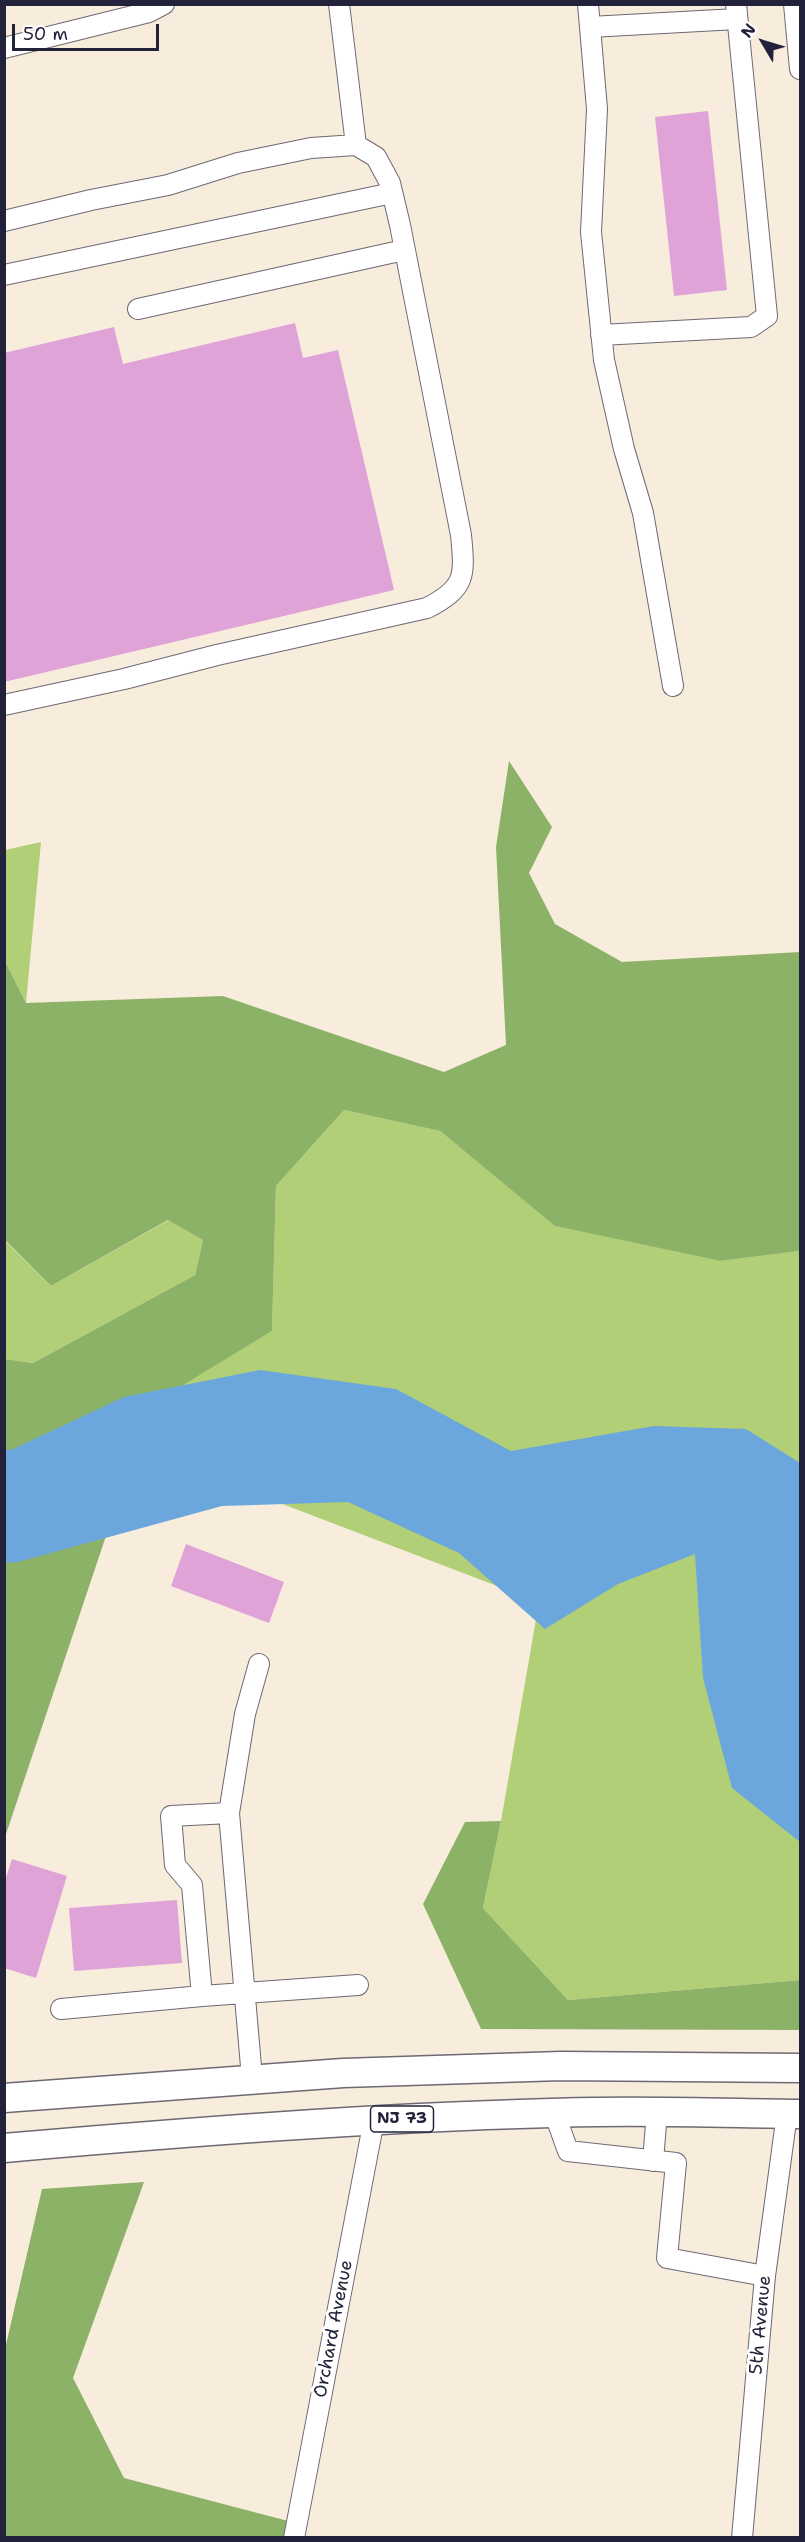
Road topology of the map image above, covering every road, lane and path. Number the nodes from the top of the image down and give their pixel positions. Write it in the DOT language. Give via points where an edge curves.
graph roads {
  1 [pos="164,4"];
  2 [pos="339,4"];
  3 [pos="588,4"];
  4 [pos="794,4"];
  5 [pos="737,12"];
  6 [pos="590,27"];
  7 [pos="4,48"];
  8 [pos="801,69"];
  9 [pos="356,145"];
  10 [pos="392,193"];
  11 [pos="4,221"];
  12 [pos="404,250"];
  13 [pos="4,275"];
  14 [pos="138,309"];
  15 [pos="601,335"];
  16 [pos="673,686"];
  17 [pos="4,705"];
  18 [pos="259,1664"];
  19 [pos="229,1813"];
  20 [pos="358,1985"];
  21 [pos="243,1993"];
  22 [pos="202,1996"];
  23 [pos="61,2009"];
  24 [pos="801,2068"];
  25 [pos="252,2078"];
  26 [pos="4,2098"];
  27 [pos="554,2112"];
  28 [pos="657,2112"];
  29 [pos="794,2114"];
  30 [pos="374,2120"];
  31 [pos="4,2148"];
  32 [pos="653,2161"];
  33 [pos="765,2276"];
  34 [pos="294,2538"];
  35 [pos="742,2538"];
  1 -- 7 [label="street" via="149,12"];
  2 -- 9 [label="street"];
  3 -- 6 [label="street"];
  4 -- 8 [label="street"];
  5 -- 6 [label="street"];
  5 -- 15 [label="street" via="767,316 751,327"];
  6 -- 15 [label="street" via="597,109 591,232"];
  9 -- 10 [label="street" via="376,158"];
  9 -- 11 [label="street" via="311,148 238,163 168,185"];
  10 -- 12 [label="street"];
  10 -- 13 [label="street"];
  12 -- 14 [label="street"];
  12 -- 17 [label="street" via="461,535 461,580 448,597 427,608"];
  15 -- 16 [label="street" via="624,449 643,513"];
  18 -- 19 [label="street" via="245,1714"];
  19 -- 21 [label="street"];
  19 -- 22 [label="street" via="171,1816 175,1865 192,1886"];
  20 -- 21 [label="street"];
  21 -- 22 [label="street"];
  21 -- 25 [label="street"];
  22 -- 23 [label="street"];
  24 -- 25 [label="highway" via="561,2066"];
  25 -- 26 [label="highway"];
  27 -- 28 [label="highway, NJ 73"];
  27 -- 30 [label="highway, NJ 73"];
  27 -- 32 [label="street" via="568,2151"];
  28 -- 29 [label="highway, NJ 73"];
  28 -- 32 [label="street"];
  29 -- 33 [label="street, 5th Avenue"];
  30 -- 31 [label="highway, NJ 73"];
  30 -- 34 [label="street, Orchard Avenue"];
  32 -- 33 [label="street" via="676,2163 667,2258"];
  33 -- 35 [label="street, 5th Avenue"];
}
